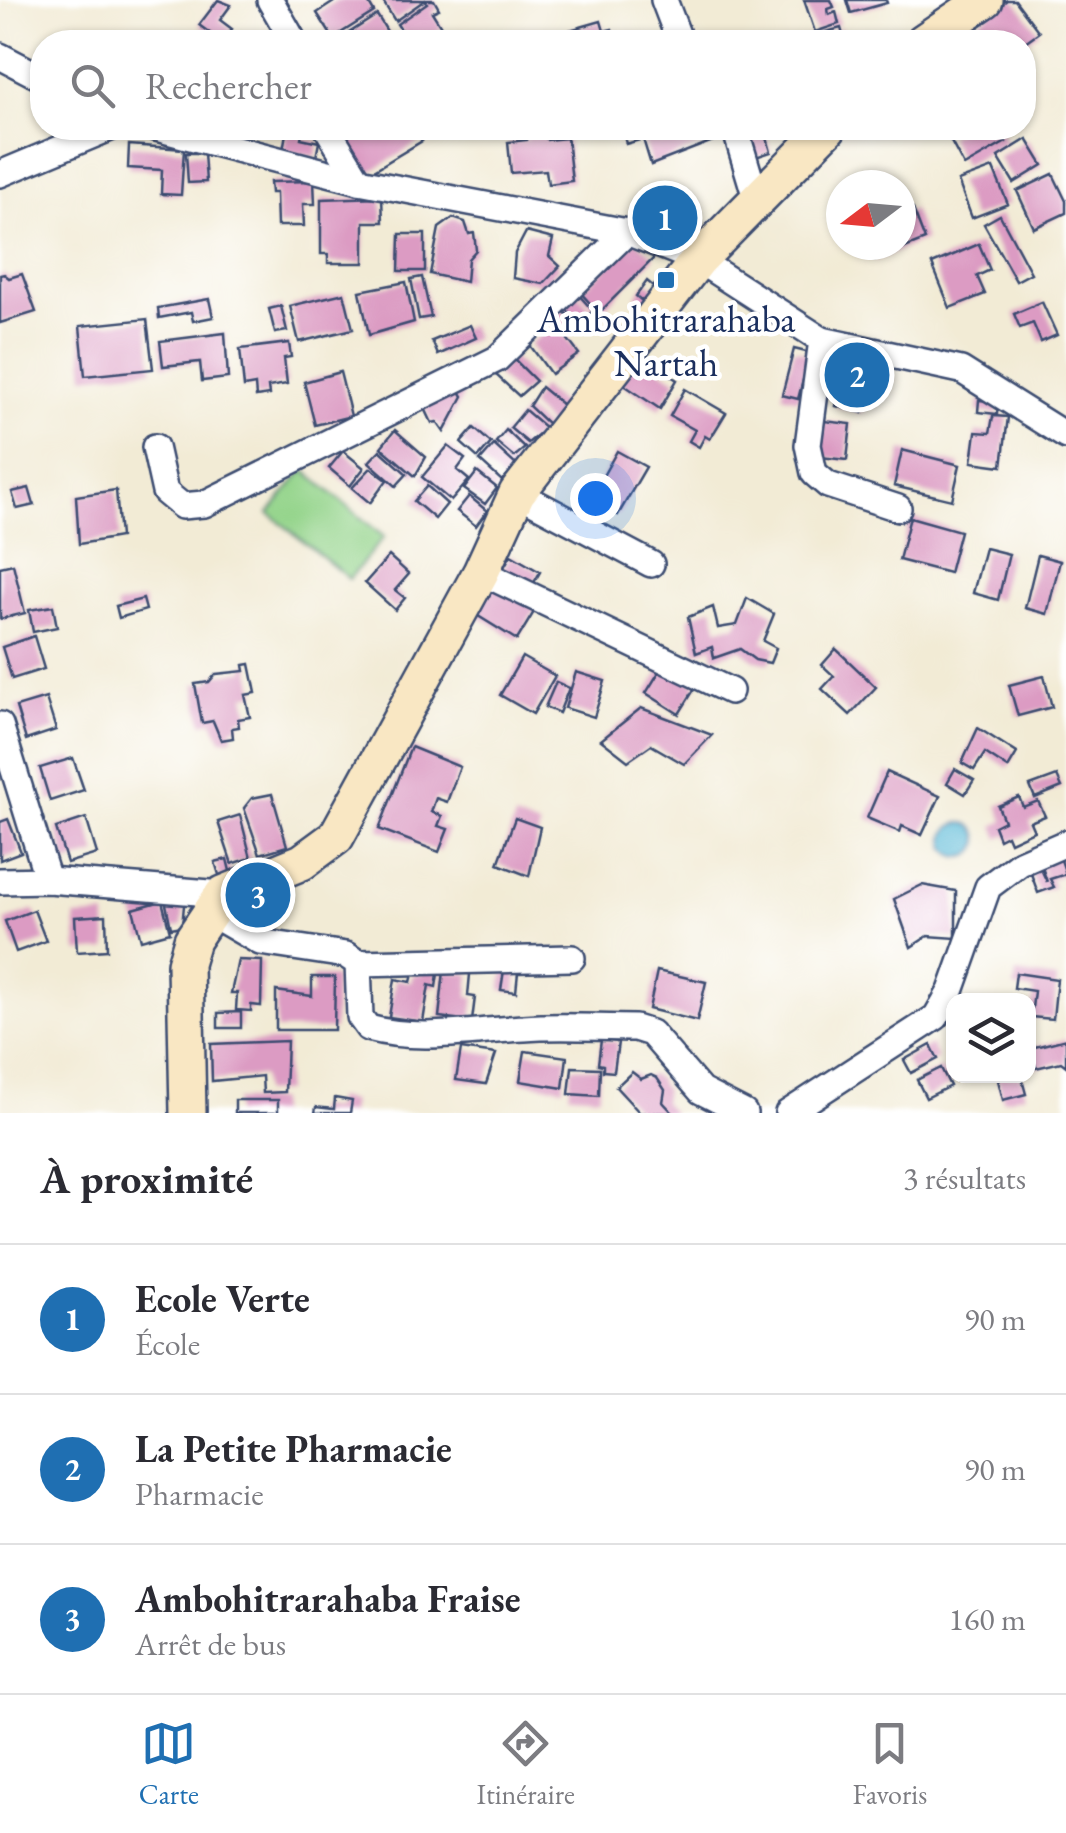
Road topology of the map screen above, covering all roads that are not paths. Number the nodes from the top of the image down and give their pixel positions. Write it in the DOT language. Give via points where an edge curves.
graph roads {
  1 [pos="664,0"];
  2 [pos="985,0"];
  3 [pos="267,2"];
  4 [pos="286,30"];
  5 [pos="675,30"];
  6 [pos="941,30"];
  7 [pos="0,56"];
  8 [pos="30,72"];
  9 [pos="81,140"];
  10 [pos="202,140"];
  11 [pos="333,140"];
  12 [pos="739,140"];
  13 [pos="816,140"];
  14 [pos="0,174"];
  15 [pos="359,181"];
  16 [pos="756,198"];
  17 [pos="626,232"];
  18 [pos="698,260"];
  19 [pos="822,340"];
  20 [pos="1066,436"];
  21 [pos="155,447"];
  22 [pos="517,493"];
  23 [pos="898,508"];
  24 [pos="651,564"];
  25 [pos="482,572"];
  26 [pos="730,691"];
  27 [pos="0,725"];
  28 [pos="3,752"];
  29 [pos="1066,843"];
  30 [pos="48,880"];
  31 [pos="0,881"];
  32 [pos="216,904"];
  33 [pos="572,958"];
  34 [pos="358,963"];
  35 [pos="188,1113"];
  36 [pos="744,1113"];
  37 [pos="788,1113"];
  1 -- 5 [label="street"];
  2 -- 6 [label="street"];
  3 -- 4 [label="street"];
  7 -- 8 [label="street"];
  9 -- 14 [label="street"];
  10 -- 15 [label="street"];
  11 -- 15 [label="street"];
  12 -- 16 [label="street"];
  13 -- 16 [label="street"];
  15 -- 17 [label="street"];
  16 -- 18 [label="street"];
  17 -- 18 [label="street"];
  17 -- 21 [label="street" via="497,359 204,504 182,506 165,492"];
  18 -- 19 [label="street"];
  18 -- 22 [label="street"];
  19 -- 20 [label="street" via="961,370"];
  19 -- 23 [label="street" via="808,445 814,473 828,485"];
  22 -- 24 [label="street"];
  22 -- 25 [label="street"];
  25 -- 26 [label="street"];
  25 -- 32 [label="street" via="336,838"];
  27 -- 28 [label="street"];
  28 -- 30 [label="street"];
  29 -- 37 [label="street" via="1020,863 988,887 936,1017"];
  30 -- 31 [label="street"];
  30 -- 32 [label="street"];
  32 -- 34 [label="street" via="260,942 346,955"];
  32 -- 35 [label="street" via="185,964"];
  33 -- 34 [label="street"];
  34 -- 36 [label="street" via="360,1017 368,1028 444,1035 635,1028 651,1034 700,1091"];
}
